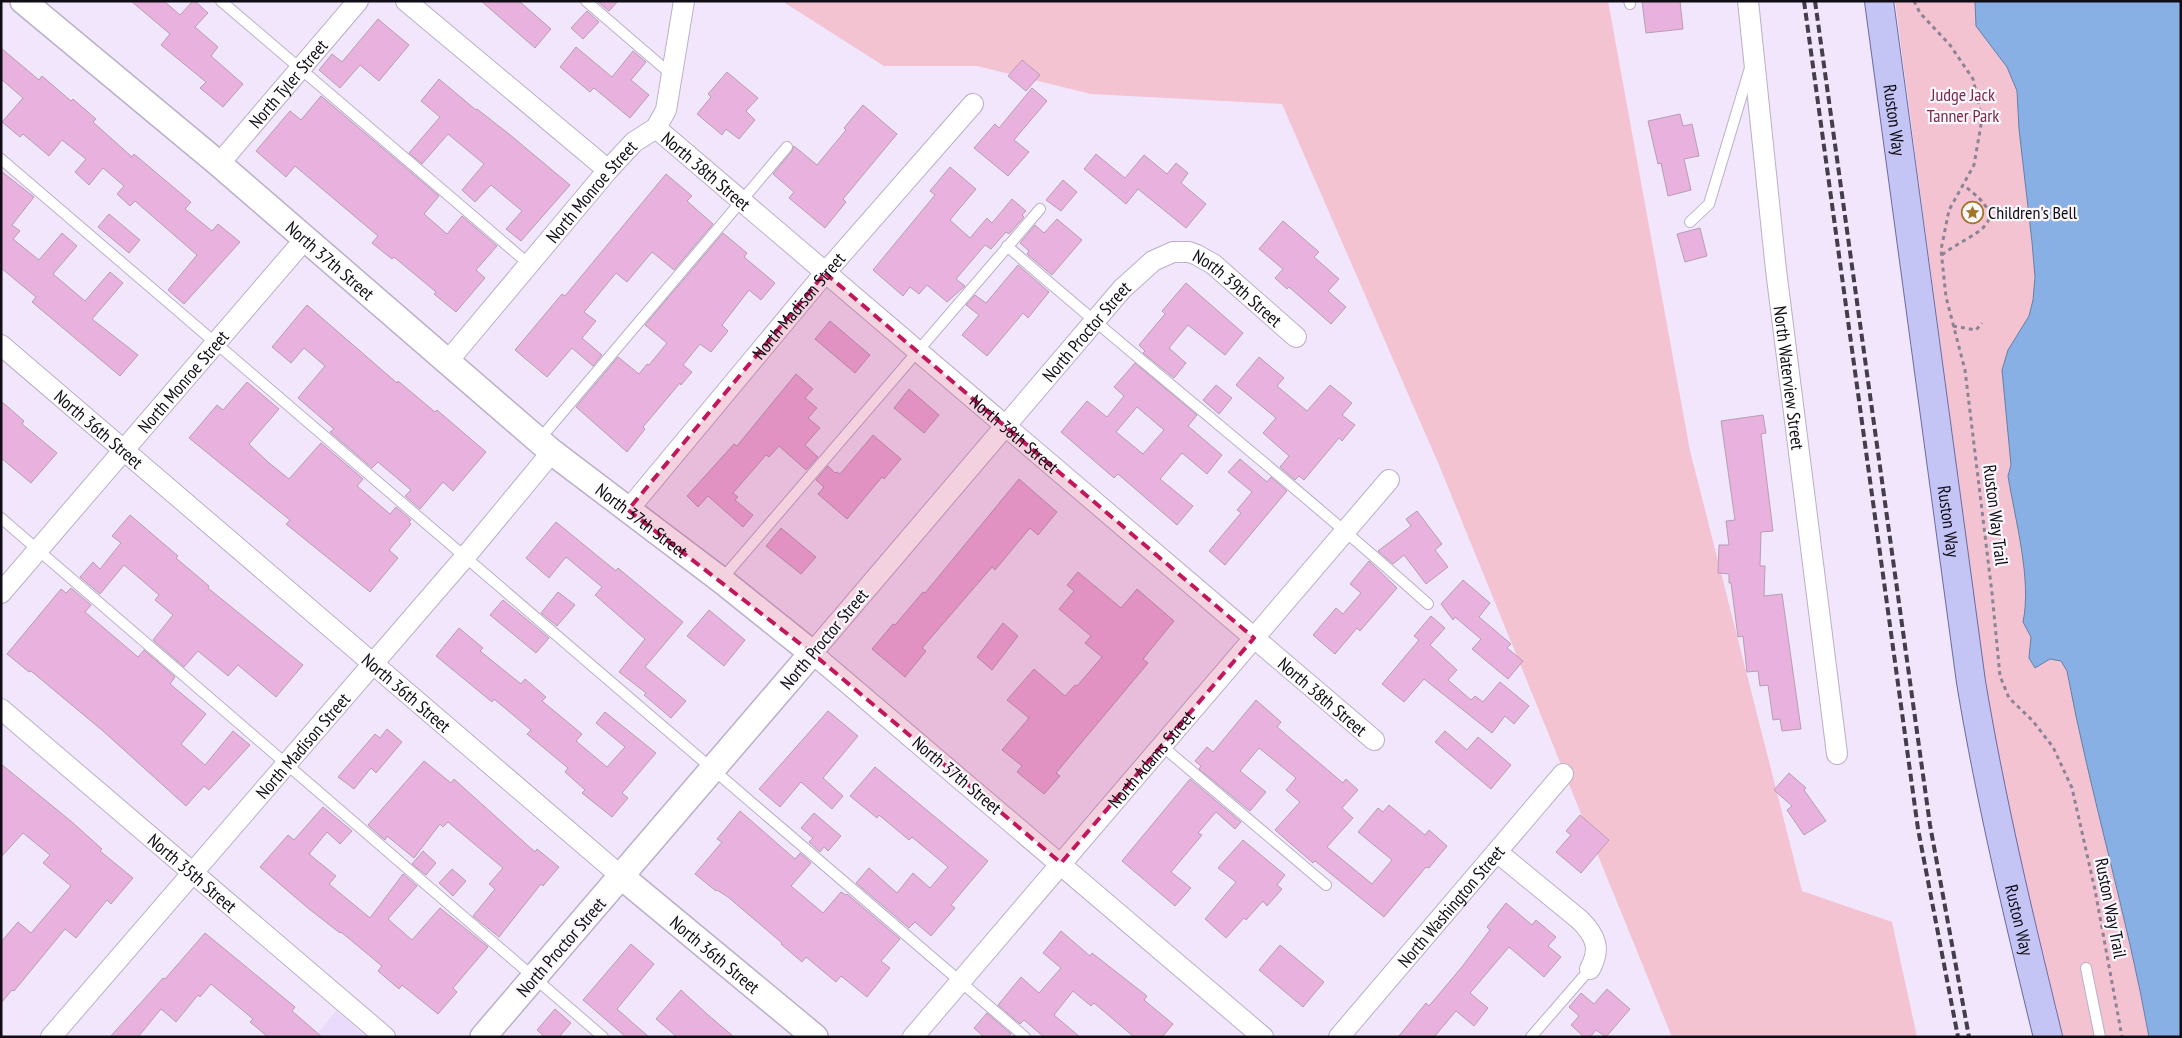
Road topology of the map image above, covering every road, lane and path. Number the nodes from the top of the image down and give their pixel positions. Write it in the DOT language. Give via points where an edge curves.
graph roads {
  1 [pos="23,1"];
  2 [pos="222,1"];
  3 [pos="358,1"];
  4 [pos="406,1"];
  5 [pos="586,1"];
  6 [pos="684,1"];
  7 [pos="1748,1"];
  8 [pos="1879,1"];
  9 [pos="1914,1"];
  10 [pos="1754,56"];
  11 [pos="300,68"];
  12 [pos="672,75"];
  13 [pos="973,104"];
  14 [pos="656,128"];
  15 [pos="787,147"];
  16 [pos="1,159"];
  17 [pos="219,164"];
  18 [pos="608,170"];
  19 [pos="1963,184"];
  20 [pos="741,201"];
  21 [pos="1040,209"];
  22 [pos="1690,222"];
  23 [pos="305,239"];
  24 [pos="1007,246"];
  25 [pos="1173,252"];
  26 [pos="1941,255"];
  27 [pos="530,265"];
  28 [pos="825,272"];
  29 [pos="1094,322"];
  30 [pos="1982,323"];
  31 [pos="1953,326"];
  32 [pos="1296,336"];
  33 [pos="216,344"];
  34 [pos="1,345"];
  35 [pos="918,349"];
  36 [pos="448,361"];
  37 [pos="1006,425"];
  38 [pos="545,446"];
  39 [pos="125,452"];
  40 [pos="1389,480"];
  41 [pos="628,510"];
  42 [pos="1,518"];
  43 [pos="1346,531"];
  44 [pos="39,550"];
  45 [pos="465,557"];
  46 [pos="721,580"];
  47 [pos="1,593"];
  48 [pos="1428,604"];
  49 [pos="1254,638"];
  50 [pos="812,653"];
  51 [pos="373,664"];
  52 [pos="1,710"];
  53 [pos="1374,740"];
  54 [pos="1162,746"];
  55 [pos="1837,754"];
  56 [pos="286,763"];
  57 [pos="713,769"];
  58 [pos="1564,774"];
  59 [pos="1497,852"];
  60 [pos="1061,863"];
  61 [pos="192,872"];
  62 [pos="622,876"];
  63 [pos="1326,885"];
  64 [pos="2086,968"];
  65 [pos="1590,969"];
  66 [pos="534,978"];
  67 [pos="960,981"];
  68 [pos="52,1037"];
  69 [pos="384,1037"];
  70 [pos="483,1037"];
  71 [pos="602,1037"];
  72 [pos="814,1037"];
  73 [pos="913,1037"];
  74 [pos="1025,1037"];
  75 [pos="1262,1037"];
  76 [pos="1339,1037"];
  77 [pos="1531,1037"];
  78 [pos="2048,1037"];
  79 [pos="2100,1037"];
  80 [pos="2122,1037"];
  1 -- 17 [label="street, North 37th Street"];
  2 -- 11 [label="lane"];
  3 -- 11 [label="street, North Tyler Street"];
  4 -- 18 [label="street"];
  5 -- 12 [label="lane"];
  6 -- 12 [label="street"];
  7 -- 10 [label="street, North Waterview Street"];
  8 -- 78 [label="main road, Ruston Way" via="1984,762"];
  9 -- 19 [label="path, Ruston Way Trail" via="1973,79 1982,119 1974,165"];
  10 -- 22 [label="lane" via="1709,204"];
  10 -- 55 [label="street, North Waterview Street" via="1776,270"];
  11 -- 17 [label="street, North Tyler Street"];
  11 -- 27 [label="lane"];
  12 -- 14 [label="street" via="666,110"];
  13 -- 28 [label="street, North Madison Street"];
  14 -- 18 [label="street, North Monroe Street" via="634,142"];
  14 -- 20 [label="street, North 38th Street"];
  15 -- 20 [label="lane"];
  16 -- 33 [label="lane"];
  17 -- 23 [label="street, North 37th Street"];
  18 -- 27 [label="street, North Monroe Street"];
  19 -- 26 [label="path, Ruston Way Trail" via="1949,210"];
  19 -- 26 [label="path" via="1986,203 1986,226"];
  20 -- 28 [label="street, North 38th Street"];
  20 -- 38 [label="lane"];
  21 -- 24 [label="lane"];
  23 -- 33 [label="street, North Monroe Street"];
  23 -- 36 [label="street, North 37th Street"];
  24 -- 29 [label="lane"];
  24 -- 35 [label="lane"];
  25 -- 29 [label="street, North Proctor Street" via="1145,267"];
  25 -- 32 [label="street, North 39th Street" via="1197,255 1213,264"];
  26 -- 31 [label="path, Ruston Way Trail"];
  27 -- 36 [label="street, North Monroe Street"];
  28 -- 35 [label="street, North 38th Street"];
  28 -- 41 [label="street, North Madison Street"];
  29 -- 37 [label="street, North Proctor Street"];
  29 -- 43 [label="lane"];
  30 -- 31 [label="path" via="1976,330"];
  31 -- 80 [label="path, Ruston Way Trail" via="1965,370 2000,676 2010,698 2053,747 2072,788"];
  33 -- 39 [label="street, North Monroe Street"];
  33 -- 45 [label="lane"];
  34 -- 39 [label="street, North 36th Street"];
  35 -- 37 [label="street, North 38th Street"];
  35 -- 46 [label="lane"];
  36 -- 38 [label="street, North 37th Street"];
  37 -- 49 [label="street, North 38th Street"];
  37 -- 50 [label="street, North Proctor Street"];
  38 -- 41 [label="street, North 37th Street"];
  38 -- 45 [label="street, North Madison Street"];
  39 -- 44 [label="street, North Monroe Street"];
  39 -- 51 [label="street, North 36th Street"];
  40 -- 43 [label="street, North Adams Street"];
  41 -- 46 [label="street, North 37th Street"];
  42 -- 44 [label="lane"];
  43 -- 48 [label="lane"];
  43 -- 49 [label="street, North Adams Street"];
  44 -- 47 [label="street, North Monroe Street"];
  44 -- 56 [label="lane"];
  45 -- 51 [label="street, North Madison Street"];
  45 -- 57 [label="lane"];
  46 -- 50 [label="street, North 37th Street"];
  49 -- 53 [label="street, North 38th Street"];
  49 -- 54 [label="street, North Adams Street"];
  50 -- 57 [label="street, North Proctor Street"];
  50 -- 60 [label="street, North 37th Street"];
  51 -- 56 [label="street, North Madison Street"];
  51 -- 62 [label="street, North 36th Street"];
  52 -- 61 [label="street, North 35th Street"];
  54 -- 60 [label="street, North Adams Street"];
  54 -- 63 [label="lane"];
  56 -- 61 [label="street, North Madison Street"];
  56 -- 66 [label="lane"];
  57 -- 62 [label="street, North Proctor Street"];
  57 -- 67 [label="lane"];
  58 -- 59 [label="street, North Washington Street"];
  59 -- 65 [label="street" via="1591,932 1597,950"];
  59 -- 76 [label="street, North Washington Street"];
  60 -- 67 [label="street, North Adams Street"];
  60 -- 75 [label="street, North 37th Street"];
  61 -- 68 [label="street, North Madison Street"];
  61 -- 69 [label="street, North 35th Street"];
  62 -- 66 [label="street, North Proctor Street"];
  62 -- 72 [label="street, North 36th Street"];
  64 -- 79 [label="lane"];
  65 -- 77 [label="lane"];
  66 -- 70 [label="street, North Proctor Street"];
  66 -- 71 [label="lane"];
  67 -- 73 [label="street, North Adams Street"];
  67 -- 74 [label="lane"];
}
